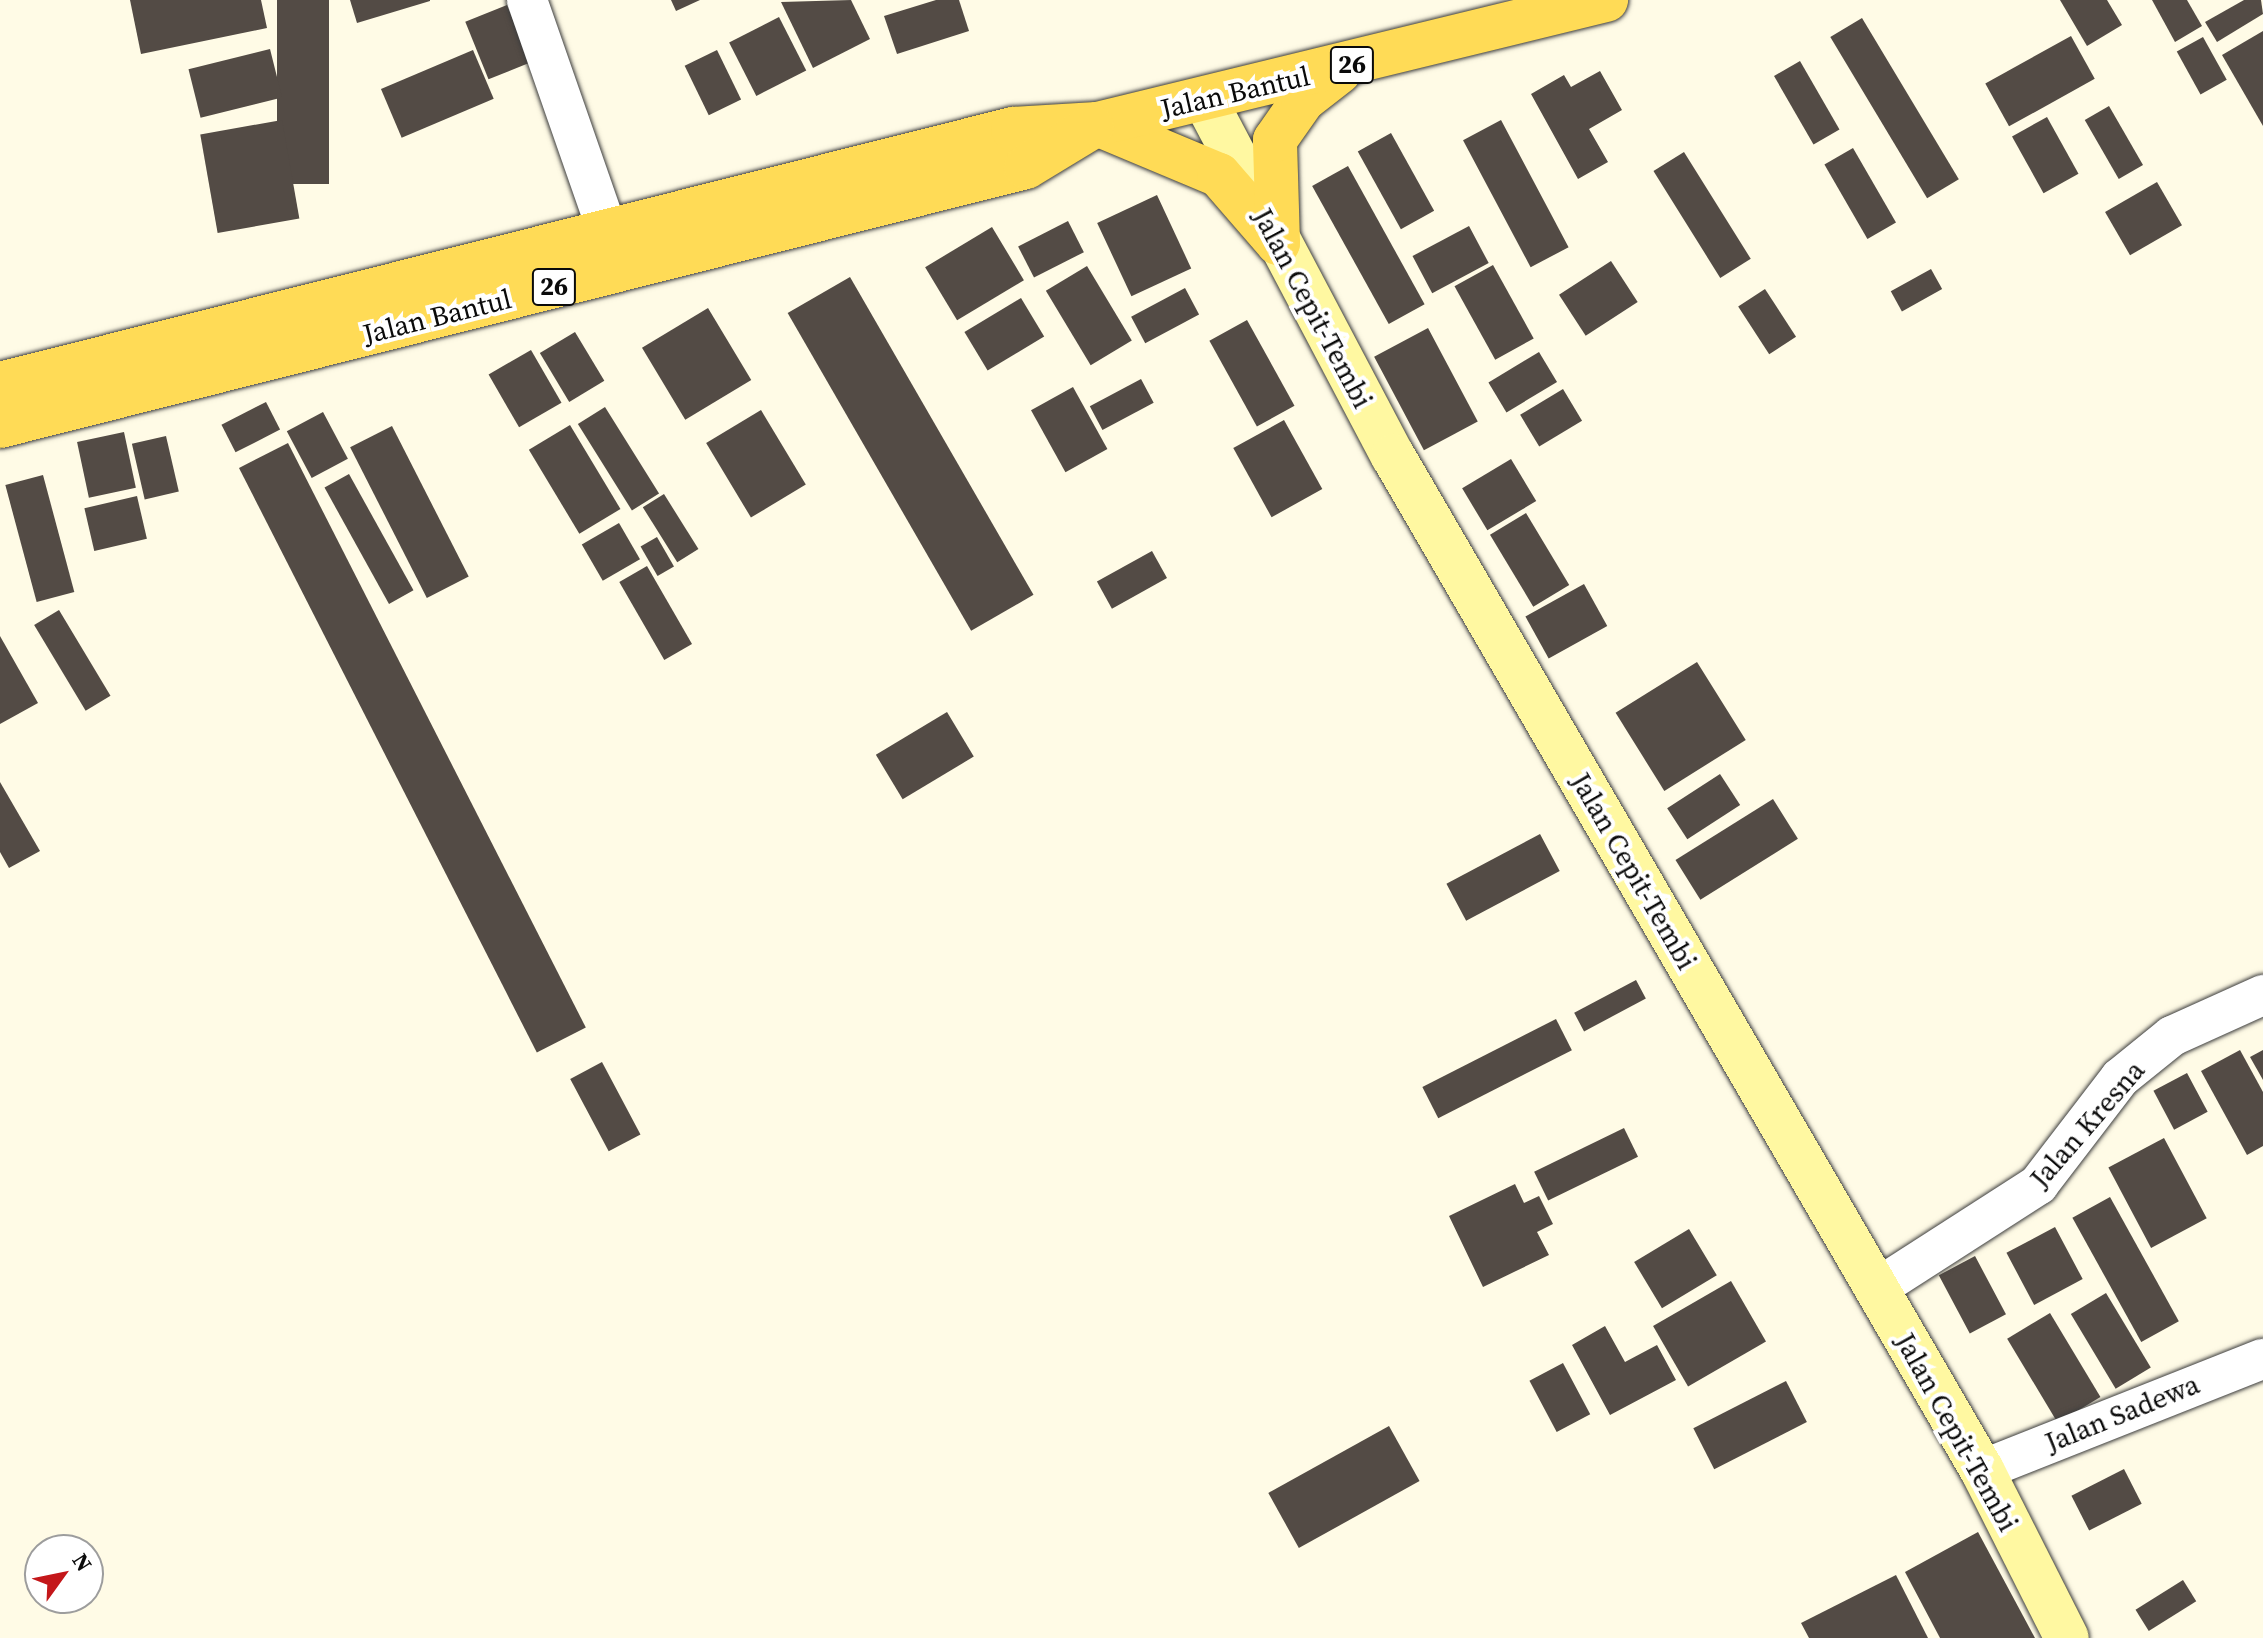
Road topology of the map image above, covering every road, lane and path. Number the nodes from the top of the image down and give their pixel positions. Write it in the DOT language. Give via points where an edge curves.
graph roads {
  1 [pos="527,0"];
  2 [pos="1606,0"];
  3 [pos="1348,66"];
  4 [pos="1205,100"];
  5 [pos="1097,124"];
  6 [pos="609,235"];
  7 [pos="1278,243"];
  8 [pos="0,384"];
  9 [pos="0,426"];
  10 [pos="2263,995"];
  11 [pos="1876,1289"];
  12 [pos="2263,1359"];
  13 [pos="1982,1470"];
  14 [pos="2067,1638"];
  1 -- 6 [label="street"];
  2 -- 3 [label="main road, Jalan Bantul / 26"];
  3 -- 4 [label="main road, Jalan Bantul / 26"];
  3 -- 7 [label="main road" via="1303,100 1275,140"];
  4 -- 5 [label="main road, Jalan Bantul / 26"];
  4 -- 7 [label="main road, Jalan Cepit-Tembi"];
  5 -- 6 [label="main road, Jalan Bantul / 26" via="1013,129"];
  5 -- 7 [label="main road" via="1190,158 1219,175"];
  5 -- 9 [label="main road, Jalan Bantul / 26" via="1026,167"];
  6 -- 8 [label="main road, Jalan Bantul / 26"];
  7 -- 11 [label="main road, Jalan Cepit-Tembi" via="1393,456"];
  10 -- 11 [label="street, Jalan Kresna" via="2172,1036 2120,1078 2038,1185"];
  11 -- 13 [label="main road, Jalan Cepit-Tembi"];
  12 -- 13 [label="street, Jalan Sadewa"];
  13 -- 14 [label="main road, Jalan Cepit-Tembi"];
}
